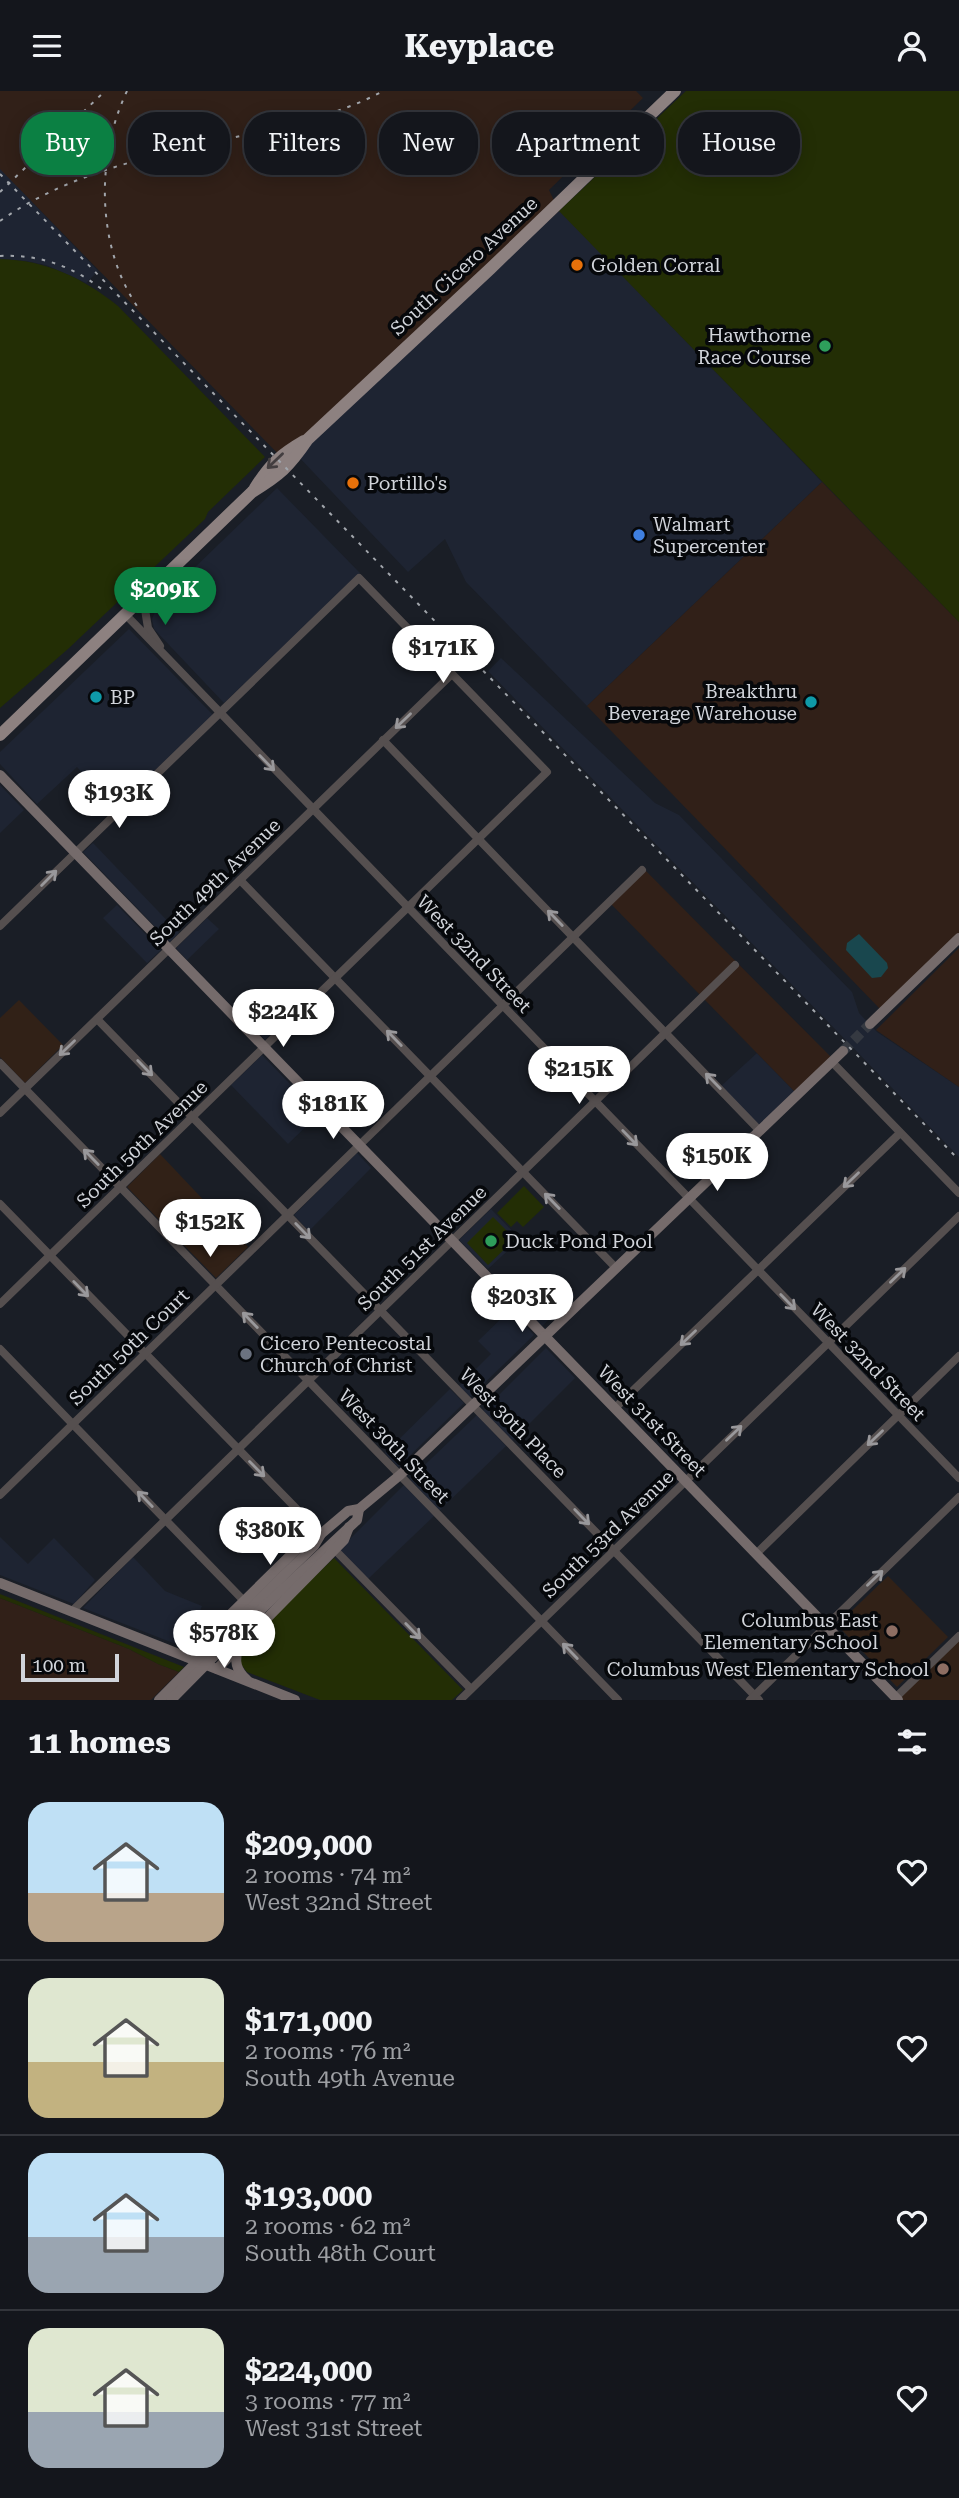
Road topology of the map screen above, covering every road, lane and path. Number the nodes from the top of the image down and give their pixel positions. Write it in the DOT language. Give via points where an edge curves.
graph roads {
  1 [pos="675,91"];
  2 [pos="143,597"];
  3 [pos="125,614"];
  4 [pos="171,663"];
  5 [pos="452,674"];
  6 [pos="220,714"];
  7 [pos="0,735"];
  8 [pos="383,740"];
  9 [pos="0,775"];
  10 [pos="312,810"];
  11 [pos="478,839"];
  12 [pos="75,852"];
  13 [pos="642,870"];
  14 [pos="240,880"];
  15 [pos="407,908"];
  16 [pos="0,926"];
  17 [pos="573,937"];
  18 [pos="959,939"];
  19 [pos="169,949"];
  20 [pos="735,965"];
  21 [pos="336,977"];
  22 [pos="502,1006"];
  23 [pos="97,1019"];
  24 [pos="870,1024"];
  25 [pos="666,1033"];
  26 [pos="264,1047"];
  27 [pos="843,1051"];
  28 [pos="831,1062"];
  29 [pos="0,1063"];
  30 [pos="431,1076"];
  31 [pos="25,1089"];
  32 [pos="594,1102"];
  33 [pos="0,1113"];
  34 [pos="192,1117"];
  35 [pos="760,1131"];
  36 [pos="900,1133"];
  37 [pos="360,1145"];
  38 [pos="523,1171"];
  39 [pos="121,1187"];
  40 [pos="959,1193"];
  41 [pos="688,1199"];
  42 [pos="0,1204"];
  43 [pos="288,1215"];
  44 [pos="959,1216"];
  45 [pos="452,1241"];
  46 [pos="50,1256"];
  47 [pos="616,1268"];
  48 [pos="758,1271"];
  49 [pos="216,1285"];
  50 [pos="0,1304"];
  51 [pos="381,1310"];
  52 [pos="545,1336"];
  53 [pos="828,1343"];
  54 [pos="0,1349"];
  55 [pos="145,1355"];
  56 [pos="959,1356"];
  57 [pos="308,1381"];
  58 [pos="473,1405"];
  59 [pos="615,1408"];
  60 [pos="898,1415"];
  61 [pos="73,1424"];
  62 [pos="237,1450"];
  63 [pos="400,1475"];
  64 [pos="959,1478"];
  65 [pos="685,1480"];
  66 [pos="0,1495"];
  67 [pos="959,1497"];
  68 [pos="359,1509"];
  69 [pos="165,1520"];
  70 [pos="349,1527"];
  71 [pos="321,1534"];
  72 [pos="614,1549"];
  73 [pos="335,1550"];
  74 [pos="756,1553"];
  75 [pos="0,1583"];
  76 [pos="248,1610"];
  77 [pos="71,1612"];
  78 [pos="541,1621"];
  79 [pos="826,1626"];
  80 [pos="959,1636"];
  81 [pos="242,1643"];
  82 [pos="187,1657"];
  83 [pos="217,1669"];
  84 [pos="249,1682"];
  85 [pos="471,1689"];
  86 [pos="754,1698"];
  87 [pos="896,1699"];
  88 [pos="159,1700"];
  89 [pos="171,1700"];
  90 [pos="295,1700"];
  91 [pos="460,1700"];
  92 [pos="618,1700"];
  1 -- 2 [label="main road, South Cicero Avenue" via="308,439 281,454 252,492"];
  2 -- 3 [label="main road, South Cicero Avenue"];
  2 -- 4 [label="street, West 32nd Street" via="148,628"];
  3 -- 4 [label="street, West 32nd Street"];
  3 -- 7 [label="main road, South Cicero Avenue"];
  4 -- 6 [label="street, West 32nd Street"];
  5 -- 6 [label="street" via="359,578"];
  5 -- 8 [label="street, South 49th Avenue, one-way"];
  5 -- 11 [label="street, South 50th Avenue" via="547,772"];
  6 -- 10 [label="street, West 32nd Street, one-way"];
  6 -- 12 [label="street"];
  8 -- 10 [label="street, South 49th Avenue"];
  8 -- 11 [label="street"];
  9 -- 12 [label="main road, West 31st Street"];
  10 -- 14 [label="street, South 49th Avenue"];
  10 -- 15 [label="street, West 32nd Street"];
  11 -- 15 [label="street, South 50th Avenue"];
  17 -- 11 [label="street, one-way"];
  16 -- 12 [label="street, one-way"];
  12 -- 19 [label="main road, West 31st Street"];
  13 -- 17 [label="street, South 50th Court"];
  14 -- 19 [label="street, South 49th Avenue"];
  14 -- 21 [label="street"];
  15 -- 21 [label="street, South 50th Avenue"];
  15 -- 22 [label="street, West 32nd Street"];
  17 -- 22 [label="street, South 50th Court"];
  17 -- 25 [label="street"];
  18 -- 24 [label="main road"];
  19 -- 23 [label="street, South 49th Avenue"];
  19 -- 26 [label="main road, West 31st Street"];
  20 -- 25 [label="street, South 51st Avenue"];
  21 -- 26 [label="street, South 50th Avenue"];
  30 -- 21 [label="street, one-way"];
  22 -- 30 [label="street, South 50th Court"];
  22 -- 32 [label="street, West 32nd Street"];
  23 -- 31 [label="street, South 49th Avenue, one-way"];
  23 -- 34 [label="street, West 30th Place, one-way"];
  25 -- 32 [label="street, South 51st Avenue"];
  35 -- 25 [label="street, one-way"];
  26 -- 34 [label="street, South 50th Avenue"];
  26 -- 37 [label="main road, West 31st Street"];
  27 -- 28 [label="main road"];
  28 -- 35 [label="main road"];
  28 -- 36 [label="street"];
  29 -- 31 [label="street, West 30th Street"];
  30 -- 37 [label="street, South 50th Court"];
  30 -- 38 [label="street"];
  31 -- 33 [label="street, South 49th Avenue"];
  39 -- 31 [label="street, West 30th Street, one-way"];
  32 -- 38 [label="street, South 51st Avenue"];
  32 -- 41 [label="street, West 32nd Street, one-way"];
  34 -- 39 [label="street, South 50th Avenue"];
  34 -- 43 [label="street, West 30th Place"];
  35 -- 41 [label="main road"];
  36 -- 40 [label="street"];
  36 -- 48 [label="street, one-way"];
  37 -- 43 [label="street, South 50th Court"];
  37 -- 45 [label="main road, West 31st Street"];
  38 -- 45 [label="street, South 51st Avenue"];
  47 -- 38 [label="street, one-way"];
  39 -- 46 [label="street, South 50th Avenue"];
  39 -- 49 [label="street, West 30th Street"];
  41 -- 47 [label="main road"];
  41 -- 48 [label="street, West 32nd Street"];
  42 -- 46 [label="street"];
  43 -- 49 [label="street, South 50th Court"];
  43 -- 51 [label="street, West 30th Place, one-way"];
  53 -- 44 [label="street, South 53rd Avenue, one-way"];
  45 -- 51 [label="street, South 51st Avenue"];
  45 -- 52 [label="main road, West 31st Street"];
  46 -- 50 [label="street, South 50th Avenue"];
  46 -- 55 [label="street, one-way"];
  47 -- 52 [label="main road"];
  48 -- 53 [label="street, West 32nd Street, one-way"];
  48 -- 59 [label="street, one-way"];
  49 -- 55 [label="street, South 50th Court"];
  57 -- 49 [label="street, West 30th Street, one-way"];
  51 -- 57 [label="street, South 51st Avenue"];
  51 -- 58 [label="street, West 30th Place"];
  52 -- 58 [label="main road"];
  52 -- 59 [label="main road, West 31st Street"];
  53 -- 60 [label="street, West 32nd Street"];
  65 -- 53 [label="street, South 53rd Avenue, one-way"];
  54 -- 61 [label="street"];
  55 -- 61 [label="street, South 50th Court"];
  55 -- 62 [label="street"];
  56 -- 60 [label="street"];
  57 -- 62 [label="street, South 51st Avenue"];
  57 -- 63 [label="street, West 30th Street"];
  58 -- 63 [label="main road"];
  58 -- 72 [label="street, West 30th Place, one-way"];
  59 -- 65 [label="main road, West 31st Street"];
  60 -- 64 [label="street, West 32nd Street"];
  60 -- 74 [label="street, one-way"];
  61 -- 66 [label="street, South 50th Court"];
  69 -- 61 [label="street, one-way"];
  62 -- 69 [label="street, South 51st Avenue"];
  62 -- 71 [label="street, one-way"];
  63 -- 68 [label="main road"];
  63 -- 78 [label="street, West 30th Street"];
  65 -- 72 [label="street, South 53rd Avenue"];
  65 -- 74 [label="main road, West 31st Street"];
  79 -- 67 [label="street, one-way"];
  68 -- 70 [label="main road"];
  68 -- 71 [label="main road" via="348,1511"];
  69 -- 76 [label="street"];
  69 -- 77 [label="street, South 51st Avenue"];
  70 -- 73 [label="main road"];
  70 -- 76 [label="main road"];
  71 -- 76 [label="main road"];
  72 -- 78 [label="street, South 53rd Avenue"];
  72 -- 86 [label="street, West 30th Place"];
  73 -- 81 [label="main road"];
  73 -- 85 [label="street, one-way"];
  74 -- 79 [label="main road, West 31st Street"];
  75 -- 77 [label="main road"];
  76 -- 82 [label="main road"];
  76 -- 88 [label="main road, bridge"];
  76 -- 89 [label="main road, bridge"];
  77 -- 82 [label="main road"];
  78 -- 85 [label="street, South 53rd Avenue"];
  92 -- 78 [label="street, West 30th Street, one-way"];
  79 -- 86 [label="street"];
  79 -- 87 [label="main road, West 31st Street"];
  80 -- 87 [label="street"];
  81 -- 83 [label="main road"];
  81 -- 84 [label="main road" via="236,1663"];
  82 -- 83 [label="main road"];
  83 -- 84 [label="main road"];
  84 -- 90 [label="main road"];
  85 -- 91 [label="street, South 53rd Avenue"];
}
